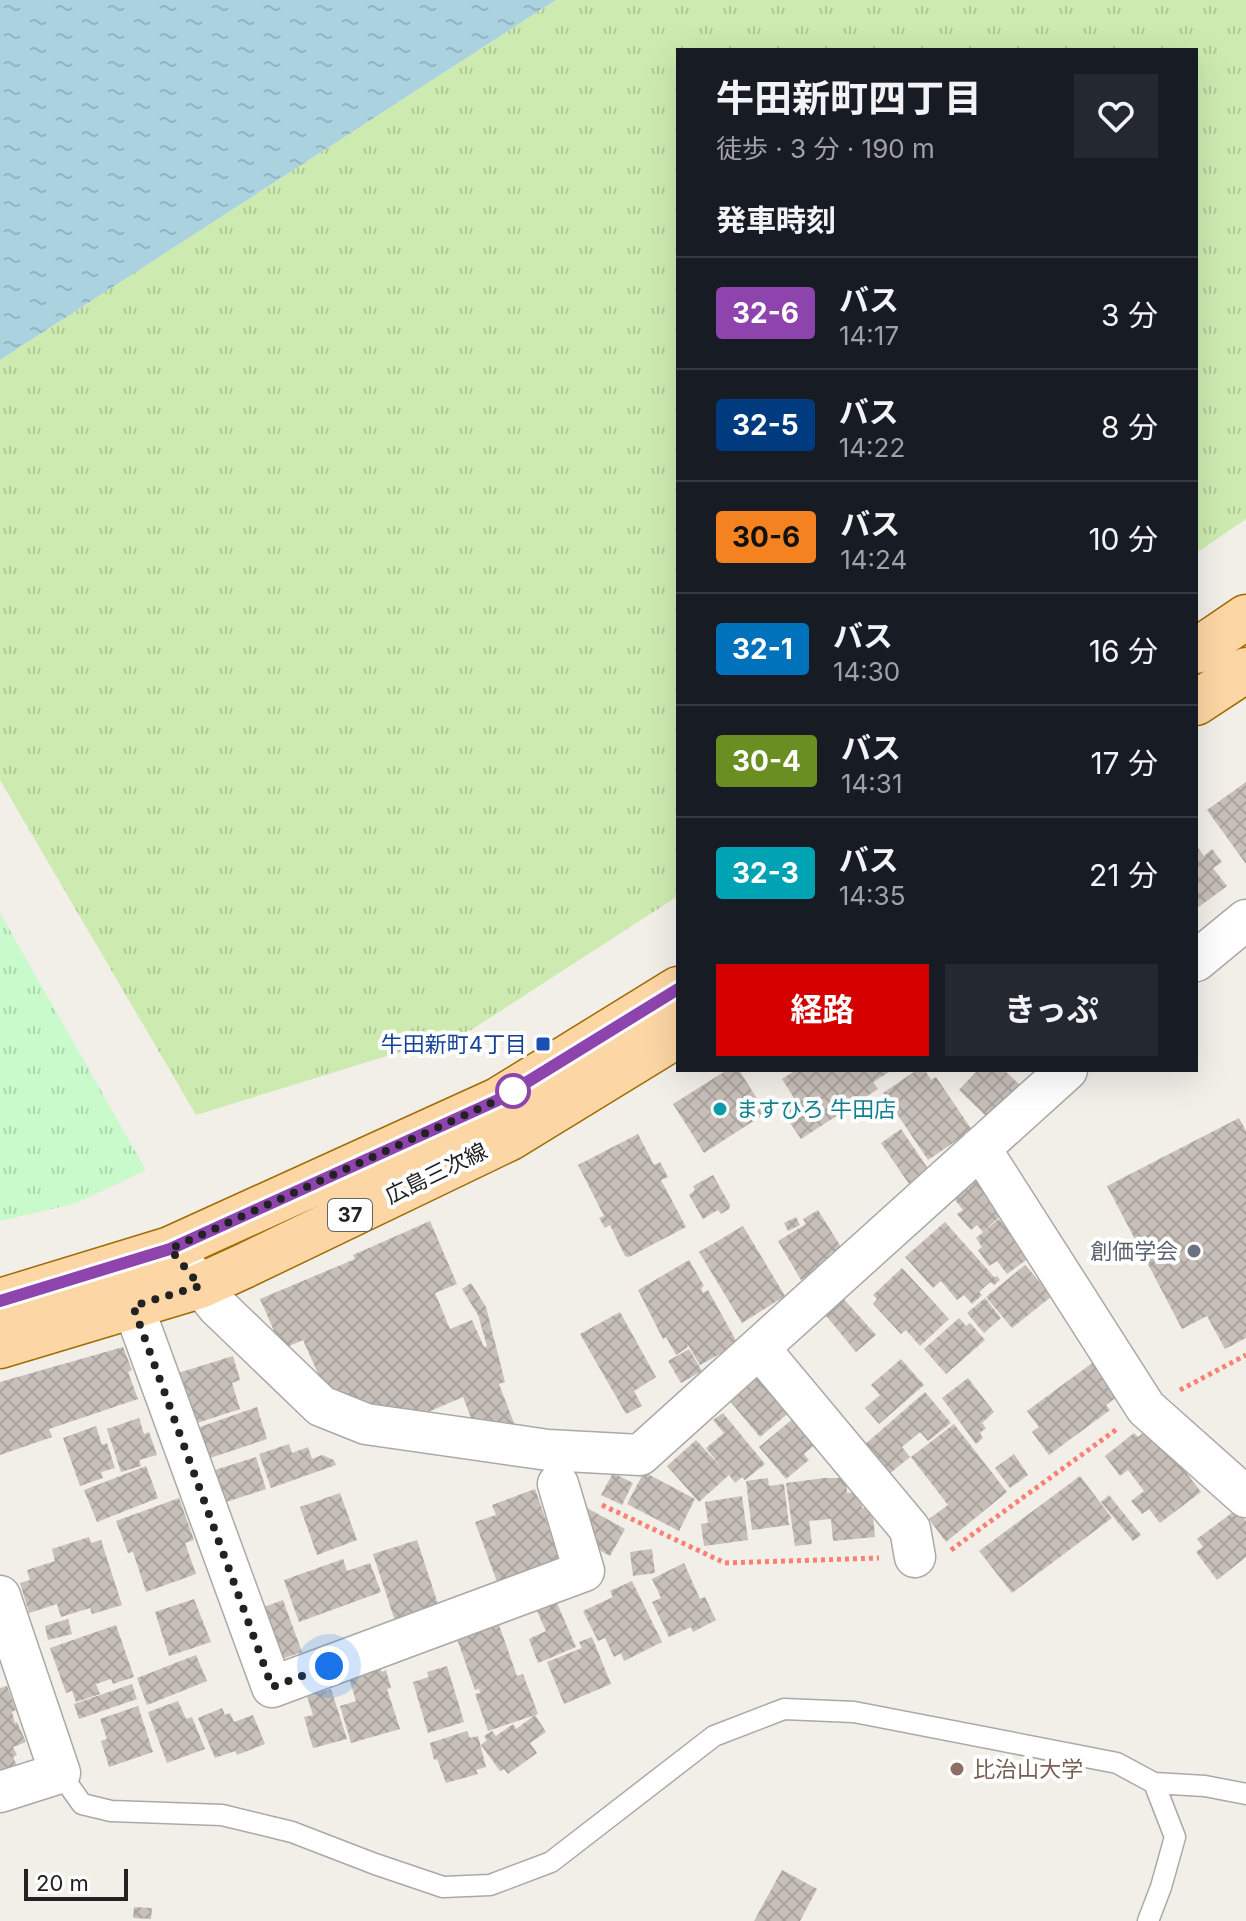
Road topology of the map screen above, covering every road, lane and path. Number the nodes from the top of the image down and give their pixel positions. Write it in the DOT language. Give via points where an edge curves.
graph roads {
  1 [pos="1246,617"];
  2 [pos="1198,650"];
  3 [pos="1246,670"];
  4 [pos="1198,702"];
  5 [pos="1246,920"];
  6 [pos="1198,959"];
  7 [pos="676,990"];
  8 [pos="676,1036"];
  9 [pos="1065,1072"];
  10 [pos="980,1148"];
  11 [pos="170,1249"];
  12 [pos="200,1286"];
  13 [pos="0,1301"];
  14 [pos="133,1306"];
  15 [pos="0,1346"];
  16 [pos="759,1348"];
  17 [pos="1246,1355"];
  18 [pos="1146,1408"];
  19 [pos="558,1484"];
  20 [pos="1246,1497"];
  21 [pos="915,1557"];
  22 [pos="0,1596"];
  23 [pos="60,1773"];
  24 [pos="1154,1783"];
  25 [pos="0,1792"];
  26 [pos="1246,1794"];
  27 [pos="1148,1921"];
  1 -- 2 [label="main road"];
  3 -- 4 [label="main road"];
  5 -- 6 [label="street"];
  7 -- 11 [label="main road, 広島三次線 / 37" via="498,1100"];
  8 -- 12 [label="main road, 広島三次線 / 37" via="510,1138"];
  9 -- 10 [label="street"];
  10 -- 16 [label="street"];
  10 -- 18 [label="street"];
  11 -- 12 [label="street"];
  11 -- 13 [label="main road, 広島三次線 / 37"];
  12 -- 14 [label="main road, 広島三次線 / 37"];
  12 -- 16 [label="street" via="321,1406 366,1424 548,1450 640,1455"];
  14 -- 15 [label="main road, 広島三次線 / 37"];
  14 -- 19 [label="street" via="272,1687 584,1571"];
  16 -- 21 [label="street" via="910,1529"];
  17 -- 18 [label="path"];
  18 -- 20 [label="street"];
  22 -- 23 [label="street"];
  23 -- 24 [label="lane" via="82,1804 111,1811 222,1815 292,1832 443,1887 490,1885 551,1862 714,1736 784,1709 854,1712 1117,1763"];
  23 -- 25 [label="street"];
  24 -- 26 [label="lane"];
  24 -- 27 [label="lane" via="1175,1837"];
}
